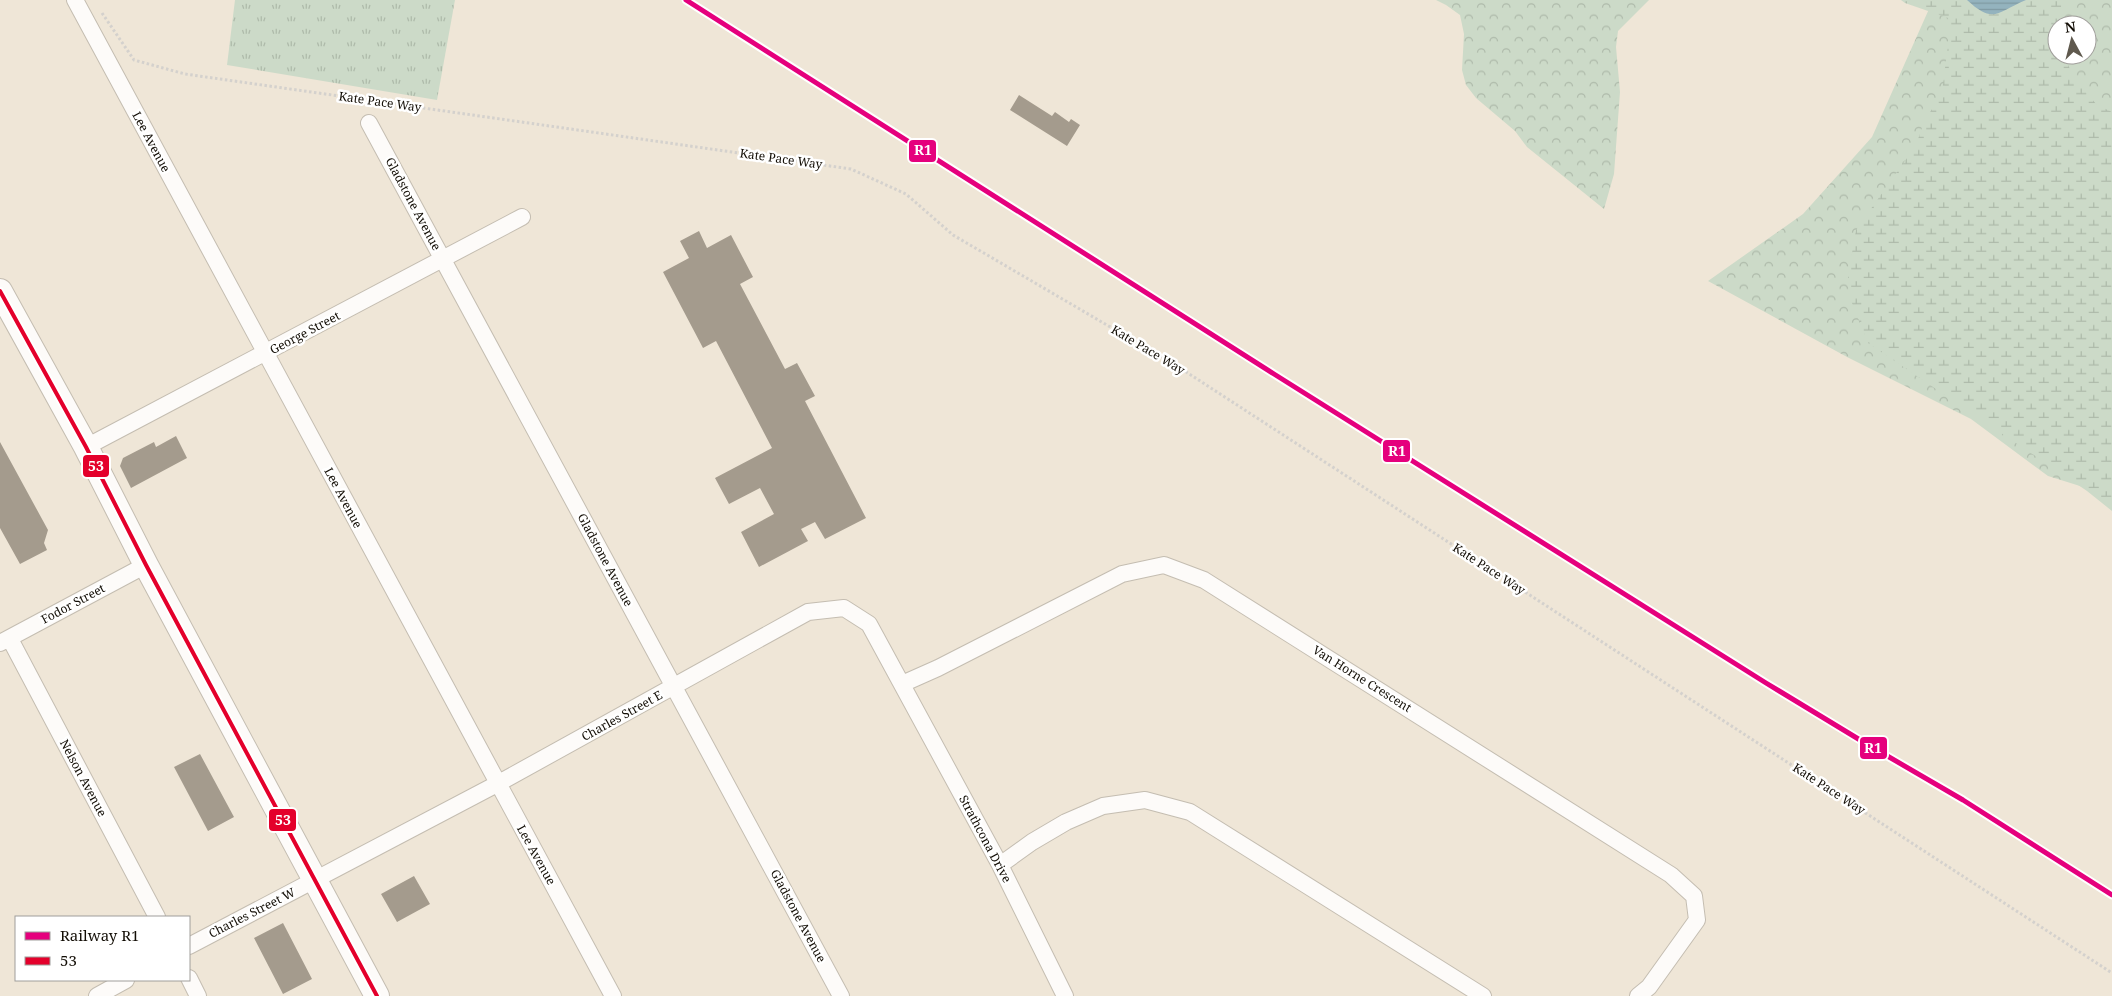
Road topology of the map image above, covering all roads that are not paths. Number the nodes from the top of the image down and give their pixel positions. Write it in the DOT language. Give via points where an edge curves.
graph roads {
  1 [pos="75,0"];
  2 [pos="370,123"];
  3 [pos="522,217"];
  4 [pos="443,260"];
  5 [pos="0,291"];
  6 [pos="266,353"];
  7 [pos="86,447"];
  8 [pos="146,565"];
  9 [pos="5,641"];
  10 [pos="902,684"];
  11 [pos="674,687"];
  12 [pos="498,784"];
  13 [pos="1000,865"];
  14 [pos="316,880"];
  15 [pos="156,916"];
  16 [pos="190,945"];
  17 [pos="190,980"];
  18 [pos="124,981"];
  19 [pos="97,996"];
  20 [pos="198,996"];
  21 [pos="377,996"];
  22 [pos="613,996"];
  23 [pos="841,996"];
  24 [pos="1065,996"];
  25 [pos="1483,996"];
  26 [pos="1638,996"];
  1 -- 6 [label="street, Lee Avenue"];
  2 -- 4 [label="street, Gladstone Avenue"];
  3 -- 4 [label="street, George Street"];
  4 -- 6 [label="street, George Street"];
  4 -- 11 [label="street, Gladstone Avenue"];
  5 -- 7 [label="main road"];
  6 -- 7 [label="street, George Street"];
  6 -- 12 [label="street, Lee Avenue"];
  7 -- 8 [label="main road"];
  8 -- 9 [label="street, Fodor Street"];
  8 -- 14 [label="main road"];
  9 -- 15 [label="street, Nelson Avenue"];
  10 -- 11 [label="street, Charles Street E" via="869,624 844,608 808,612"];
  10 -- 13 [label="street, Strathcona Drive"];
  10 -- 26 [label="street, Van Horne Crescent" via="1122,574 1164,565 1204,580 1662,870 1694,896 1697,920 1649,987"];
  11 -- 12 [label="street, Charles Street E"];
  11 -- 23 [label="street, Gladstone Avenue"];
  12 -- 14 [label="street, Charles Street E"];
  12 -- 22 [label="street, Lee Avenue"];
  13 -- 24 [label="street, Strathcona Drive"];
  13 -- 25 [label="street" via="1066,822 1103,806 1145,800 1154,802 1190,812"];
  14 -- 16 [label="street, Charles Street W"];
  14 -- 21 [label="main road"];
  17 -- 20 [label="street"];
  18 -- 19 [label="street"];
}
